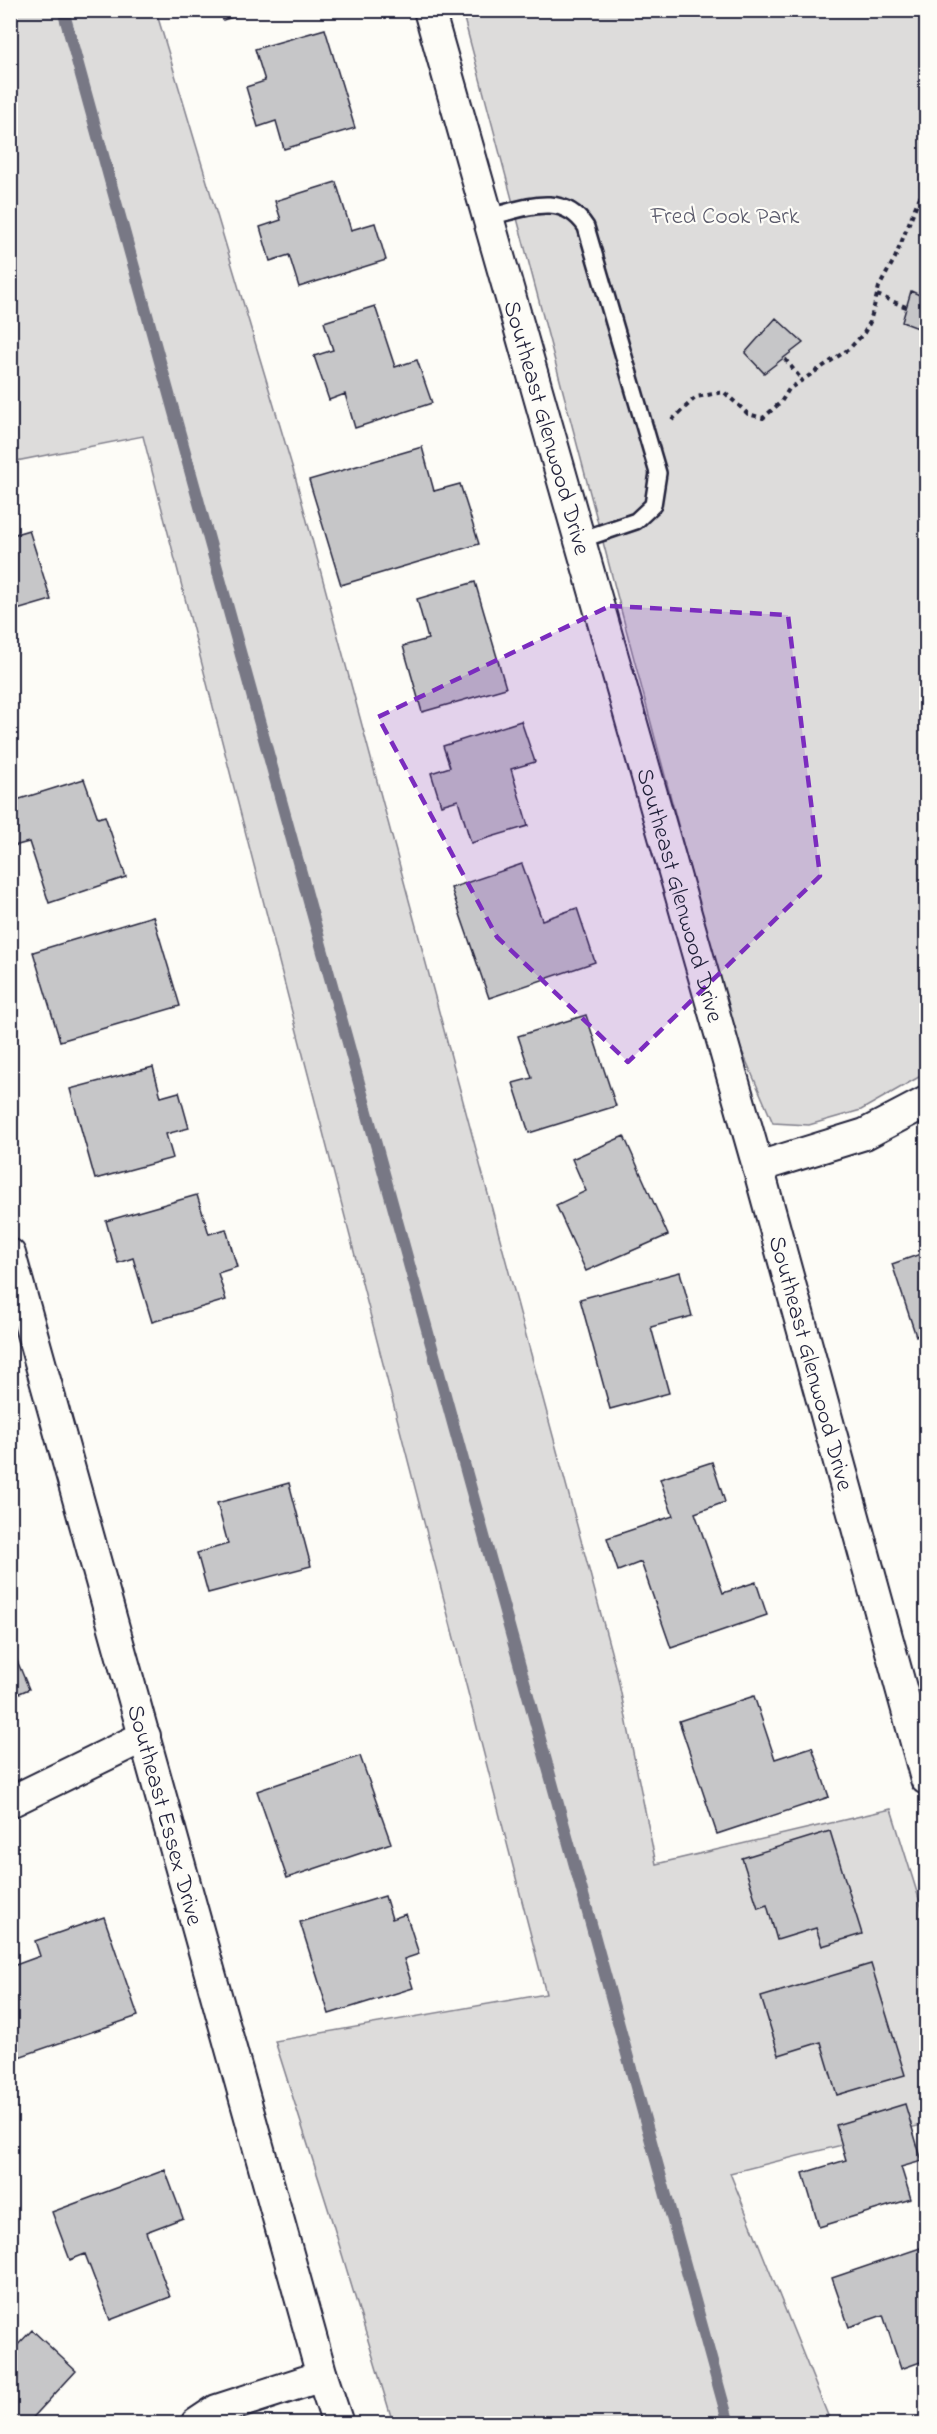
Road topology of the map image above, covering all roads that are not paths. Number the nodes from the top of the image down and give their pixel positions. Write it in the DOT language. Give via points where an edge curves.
graph roads {
  1 [pos="429,10"];
  2 [pos="488,218"];
  3 [pos="580,540"];
  4 [pos="927,1102"];
  5 [pos="758,1167"];
  6 [pos="10,1254"];
  7 [pos="145,1736"];
  8 [pos="927,1779"];
  9 [pos="10,1802"];
  10 [pos="322,2376"];
  11 [pos="196,2424"];
  12 [pos="338,2424"];
  1 -- 2 [label="street, Southeast Glenwood Drive"];
  2 -- 3 [label="street, Southeast Glenwood Drive"];
  2 -- 3 [label="lane" via="544,204 562,206 578,214 586,227 658,473 653,505 636,521"];
  3 -- 5 [label="street, Southeast Glenwood Drive"];
  4 -- 5 [label="street" via="865,1134"];
  5 -- 8 [label="street, Southeast Glenwood Drive"];
  6 -- 7 [label="street, Southeast Essex Drive"];
  7 -- 9 [label="street"];
  7 -- 10 [label="street, Southeast Essex Drive"];
  10 -- 11 [label="street" via="217,2410"];
  10 -- 12 [label="street, Southeast Essex Drive"];
}
